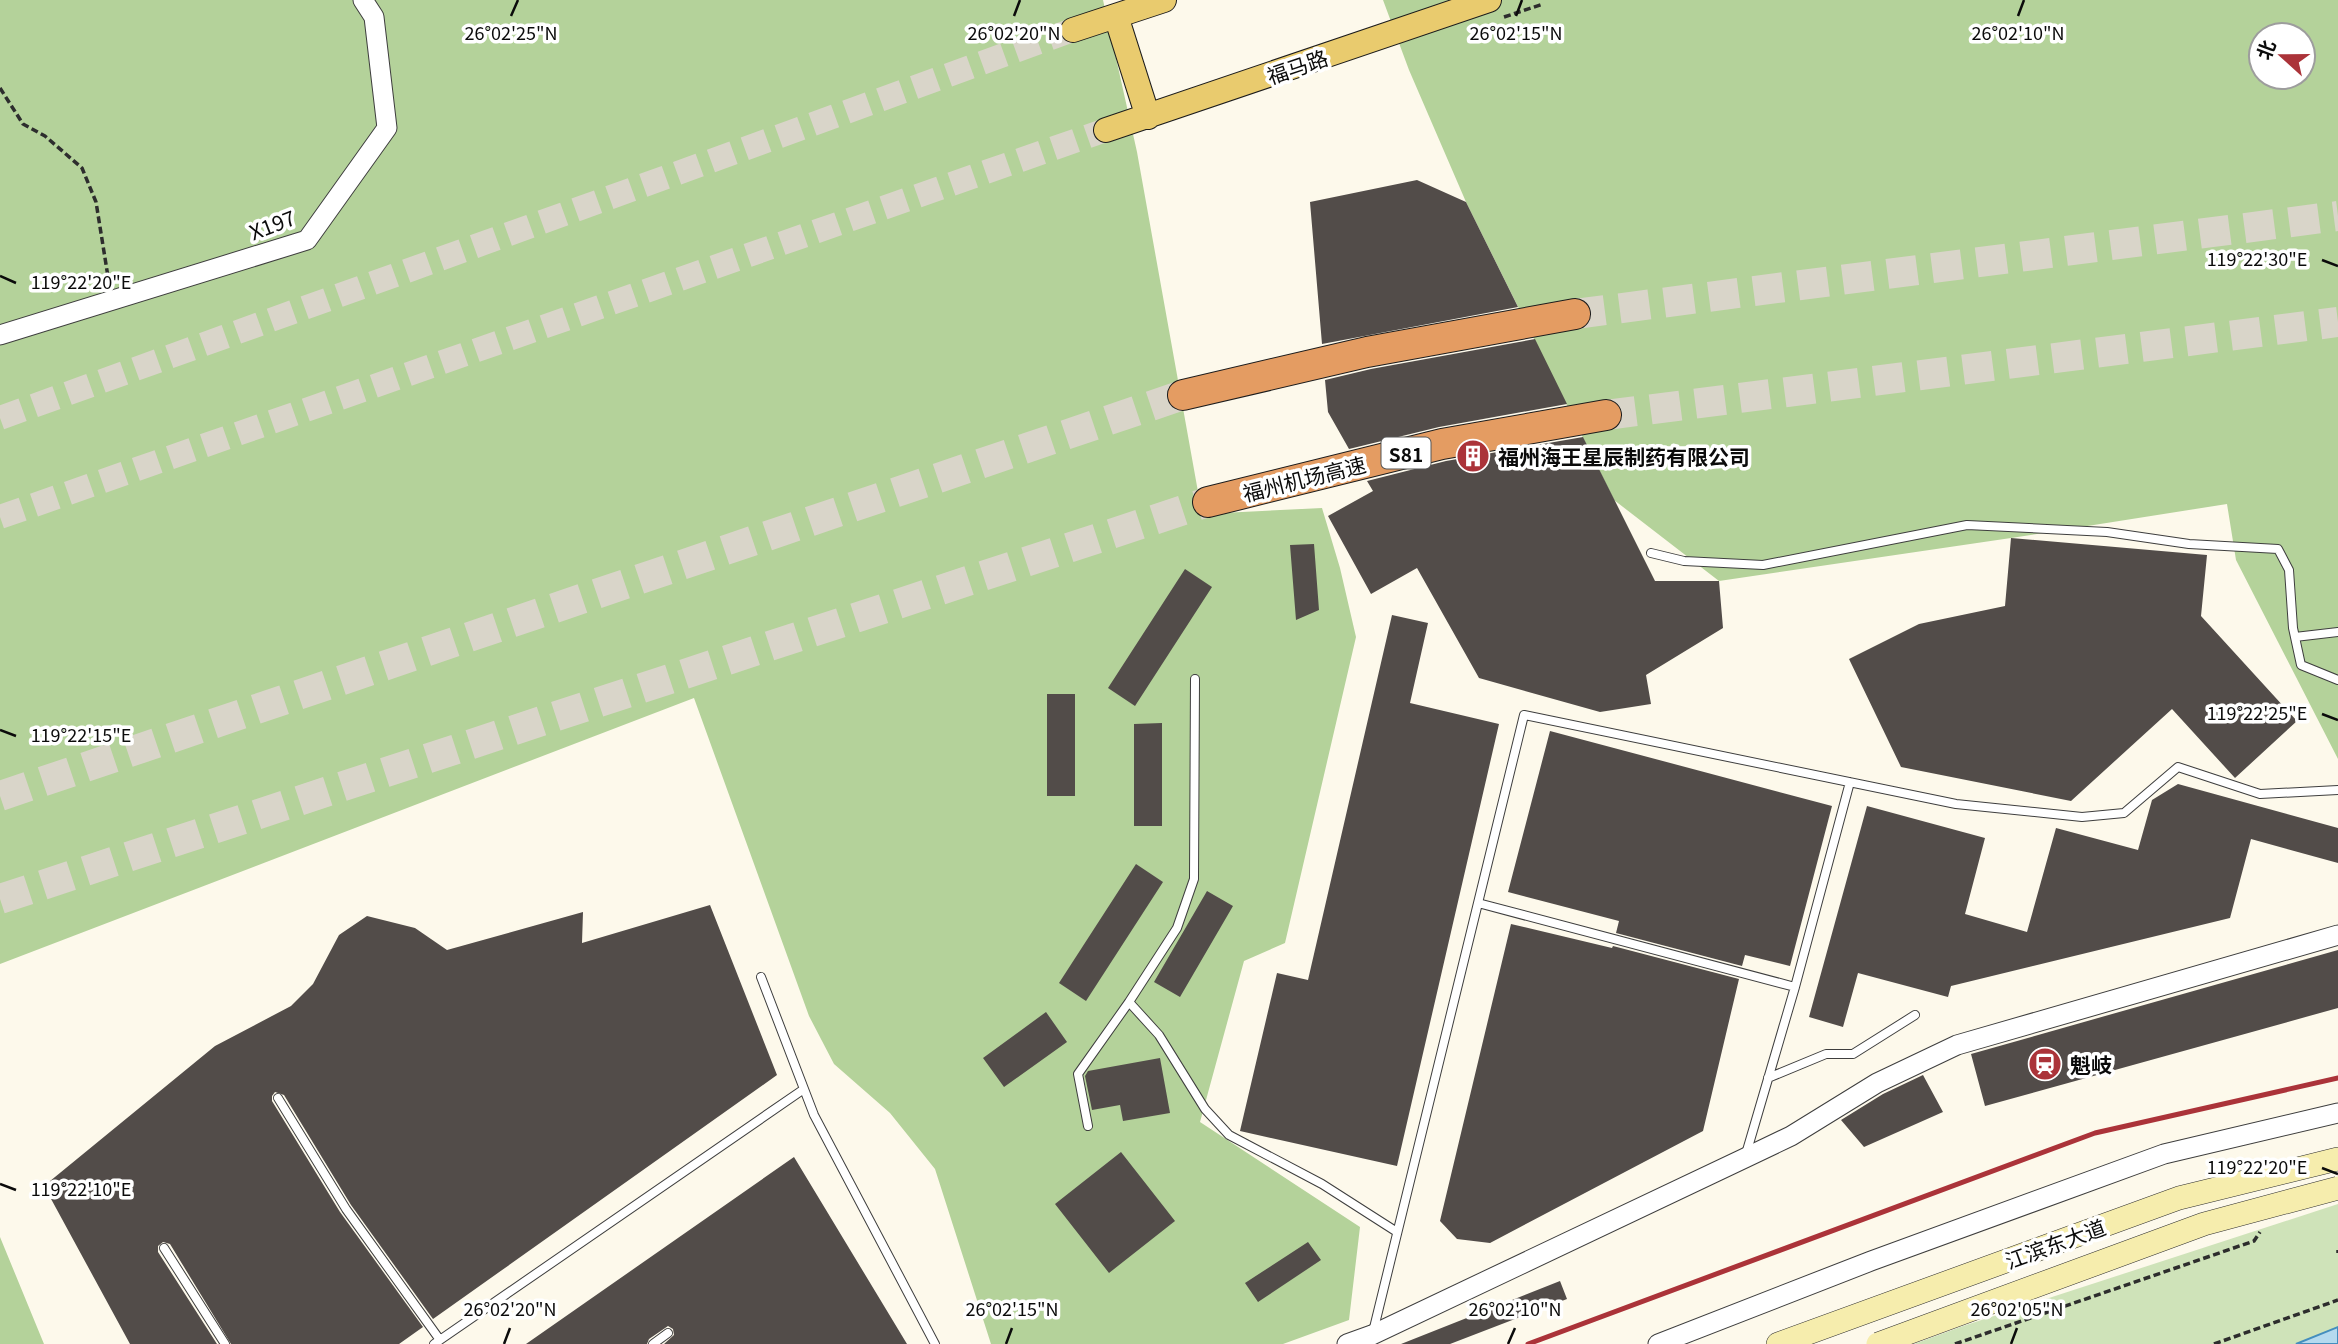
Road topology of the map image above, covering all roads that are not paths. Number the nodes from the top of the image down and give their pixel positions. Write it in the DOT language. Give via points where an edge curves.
graph roads {
  1 [pos="363,0"];
  2 [pos="1164,0"];
  3 [pos="1489,0"];
  4 [pos="1116,16"];
  5 [pos="1073,30"];
  6 [pos="1148,117"];
  7 [pos="1105,130"];
  8 [pos="1575,314"];
  9 [pos="0,335"];
  10 [pos="1183,395"];
  11 [pos="1606,415"];
  12 [pos="1208,502"];
  13 [pos="1651,553"];
  14 [pos="2338,632"];
  15 [pos="2295,638"];
  16 [pos="1195,679"];
  17 [pos="2338,680"];
  18 [pos="1850,782"];
  19 [pos="2338,790"];
  20 [pos="1478,903"];
  21 [pos="2338,935"];
  22 [pos="761,977"];
  23 [pos="1795,987"];
  24 [pos="1129,1002"];
  25 [pos="1915,1015"];
  26 [pos="1768,1079"];
  27 [pos="804,1089"];
  28 [pos="278,1098"];
  29 [pos="2338,1113"];
  30 [pos="1088,1126"];
  31 [pos="1745,1158"];
  32 [pos="2338,1159"];
  33 [pos="2338,1188"];
  34 [pos="1397,1232"];
  35 [pos="164,1248"];
  36 [pos="668,1333"];
  37 [pos="1372,1335"];
  38 [pos="437,1342"];
  39 [pos="225,1344"];
  40 [pos="653,1344"];
  41 [pos="935,1344"];
  42 [pos="1347,1344"];
  43 [pos="1658,1344"];
  44 [pos="1778,1344"];
  45 [pos="1878,1344"];
  1 -- 9 [label="street, X197 / X197" via="374,17 387,128 307,240"];
  2 -- 4 [label="main road"];
  3 -- 6 [label="main road, 福马路"];
  4 -- 5 [label="main road"];
  4 -- 6 [label="main road"];
  6 -- 7 [label="main road, 福马路"];
  8 -- 10 [label="highway" via="1367,352"];
  11 -- 12 [label="highway, 福州机场高速 / S81" via="1442,444"];
  13 -- 15 [label="lane" via="1684,561 1763,565 1967,525 2107,532 2189,544 2278,549 2289,570"];
  14 -- 15 [label="lane"];
  15 -- 17 [label="lane" via="2301,665"];
  16 -- 24 [label="lane" via="1194,879 1177,928"];
  18 -- 19 [label="lane" via="1956,804 2082,817 2124,813 2178,767 2260,794"];
  18 -- 20 [label="lane" via="1524,715"];
  18 -- 23 [label="lane"];
  20 -- 23 [label="lane"];
  20 -- 34 [label="lane"];
  21 -- 31 [label="street" via="1957,1045 1877,1083"];
  22 -- 27 [label="lane"];
  23 -- 26 [label="lane"];
  24 -- 30 [label="lane" via="1078,1074"];
  24 -- 34 [label="lane" via="1159,1035 1205,1109 1229,1135 1322,1184"];
  25 -- 26 [label="lane" via="1853,1055 1826,1054"];
  26 -- 31 [label="lane"];
  27 -- 38 [label="lane"];
  27 -- 41 [label="lane"];
  28 -- 38 [label="lane" via="346,1209"];
  29 -- 43 [label="street" via="2164,1154"];
  31 -- 37 [label="street"];
  32 -- 44 [label="main road, 江滨东大道" via="2179,1198"];
  33 -- 45 [label="main road, bridge" via="2204,1224"];
  34 -- 37 [label="lane"];
  35 -- 39 [label="lane"];
  36 -- 40 [label="lane"];
  37 -- 42 [label="street"];
}
